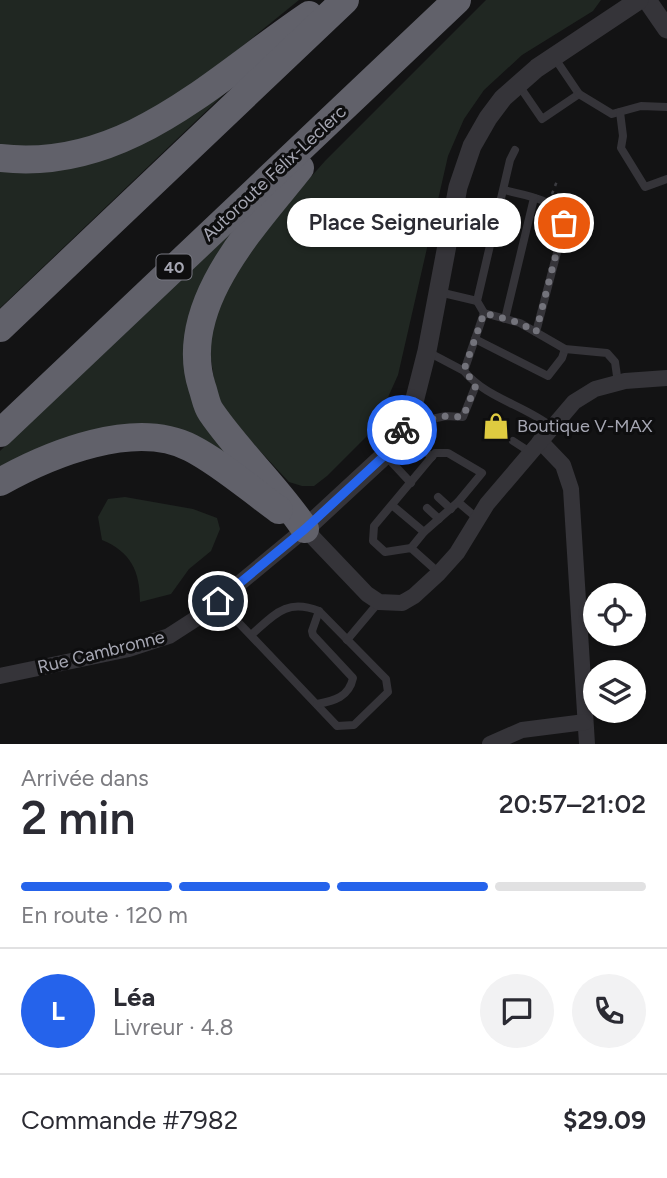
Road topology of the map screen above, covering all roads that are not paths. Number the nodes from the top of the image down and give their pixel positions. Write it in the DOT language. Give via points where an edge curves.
graph roads {
  1 [pos="332,0"];
  2 [pos="345,0"];
  3 [pos="457,0"];
  4 [pos="639,0"];
  5 [pos="647,0"];
  6 [pos="667,29"];
  7 [pos="554,57"];
  8 [pos="518,85"];
  9 [pos="579,94"];
  10 [pos="351,103"];
  11 [pos="667,107"];
  12 [pos="620,112"];
  13 [pos="515,150"];
  14 [pos="0,158"];
  15 [pos="667,179"];
  16 [pos="503,190"];
  17 [pos="534,198"];
  18 [pos="438,292"];
  19 [pos="477,301"];
  20 [pos="484,313"];
  21 [pos="505,319"];
  22 [pos="0,328"];
  23 [pos="536,332"];
  24 [pos="475,339"];
  25 [pos="565,349"];
  26 [pos="427,351"];
  27 [pos="464,370"];
  28 [pos="667,378"];
  29 [pos="618,383"];
  30 [pos="476,385"];
  31 [pos="405,425"];
  32 [pos="552,427"];
  33 [pos="0,433"];
  34 [pos="513,441"];
  35 [pos="535,446"];
  36 [pos="385,455"];
  37 [pos="432,457"];
  38 [pos="417,474"];
  39 [pos="424,481"];
  40 [pos="0,482"];
  41 [pos="410,488"];
  42 [pos="438,498"];
  43 [pos="393,506"];
  44 [pos="454,506"];
  45 [pos="428,508"];
  46 [pos="439,519"];
  47 [pos="478,519"];
  48 [pos="305,529"];
  49 [pos="424,532"];
  50 [pos="411,548"];
  51 [pos="439,573"];
  52 [pos="218,601"];
  53 [pos="379,602"];
  54 [pos="319,611"];
  55 [pos="251,635"];
  56 [pos="347,640"];
  57 [pos="0,676"];
  58 [pos="583,689"];
  59 [pos="317,704"];
  60 [pos="583,722"];
  61 [pos="585,723"];
  62 [pos="490,744"];
  63 [pos="587,744"];
  1 -- 14 [label="highway" via="192,101 141,131 63,158"];
  2 -- 22 [label="highway"];
  3 -- 10 [label="highway, Autoroute Félix-Leclerc / 40"];
  4 -- 7 [label="street, Rue Cambronne"];
  5 -- 6 [label="street"];
  7 -- 8 [label="street, Rue Cambronne"];
  7 -- 9 [label="lane"];
  8 -- 9 [label="lane" via="542,120"];
  8 -- 18 [label="street, Rue Cambronne" via="503,98 472,146 458,187"];
  9 -- 12 [label="lane" via="612,114"];
  10 -- 33 [label="highway, Autoroute Félix-Leclerc / 40"];
  10 -- 48 [label="highway" via="233,254 211,295 197,336 198,375 209,410"];
  11 -- 12 [label="lane" via="641,106"];
  12 -- 15 [label="lane" via="621,148 645,187"];
  13 -- 16 [label="lane"];
  16 -- 17 [label="lane"];
  16 -- 19 [label="lane"];
  17 -- 21 [label="lane"];
  17 -- 23 [label="lane" via="555,208 564,223"];
  18 -- 19 [label="lane"];
  18 -- 26 [label="street, Rue Cambronne"];
  19 -- 20 [label="lane"];
  20 -- 21 [label="lane"];
  20 -- 24 [label="lane"];
  21 -- 23 [label="lane"];
  23 -- 25 [label="lane"];
  24 -- 25 [label="lane" via="548,376"];
  24 -- 27 [label="lane"];
  25 -- 29 [label="lane" via="607,353 615,362"];
  26 -- 27 [label="lane"];
  26 -- 31 [label="street, Rue Cambronne"];
  27 -- 30 [label="lane"];
  28 -- 29 [label="street"];
  29 -- 32 [label="street" via="594,389 574,402"];
  30 -- 31 [label="lane" via="463,417"];
  30 -- 32 [label="lane"];
  31 -- 36 [label="street, Rue Cambronne"];
  31 -- 37 [label="lane"];
  32 -- 35 [label="street"];
  34 -- 35 [label="lane"];
  35 -- 47 [label="street"];
  35 -- 58 [label="street" via="563,465 571,489"];
  36 -- 41 [label="lane"];
  36 -- 48 [label="street, Rue Cambronne"];
  37 -- 38 [label="lane"];
  37 -- 44 [label="lane" via="448,453 482,473"];
  38 -- 39 [label="lane"];
  38 -- 41 [label="lane"];
  40 -- 48 [label="highway" via="62,453 108,440 150,437 189,447"];
  41 -- 43 [label="lane"];
  42 -- 44 [label="lane"];
  43 -- 49 [label="lane"];
  43 -- 50 [label="lane" via="374,526 373,541 385,552"];
  44 -- 46 [label="lane"];
  44 -- 47 [label="lane"];
  45 -- 46 [label="lane"];
  46 -- 49 [label="lane"];
  47 -- 51 [label="street"];
  48 -- 52 [label="street, Rue Cambronne"];
  48 -- 53 [label="street"];
  49 -- 50 [label="lane"];
  50 -- 51 [label="lane"];
  51 -- 53 [label="street" via="402,603"];
  52 -- 55 [label="lane"];
  52 -- 57 [label="street, Rue Cambronne" via="169,636"];
  53 -- 56 [label="lane"];
  54 -- 55 [label="lane" via="290,606"];
  54 -- 56 [label="lane"];
  54 -- 59 [label="lane" via="313,635 353,678 351,688 336,700"];
  55 -- 59 [label="lane"];
  56 -- 59 [label="lane" via="386,679 388,692 354,725 346,727 337,726"];
  60 -- 62 [label="street" via="522,730"];
  61 -- 63 [label="street"];
}
